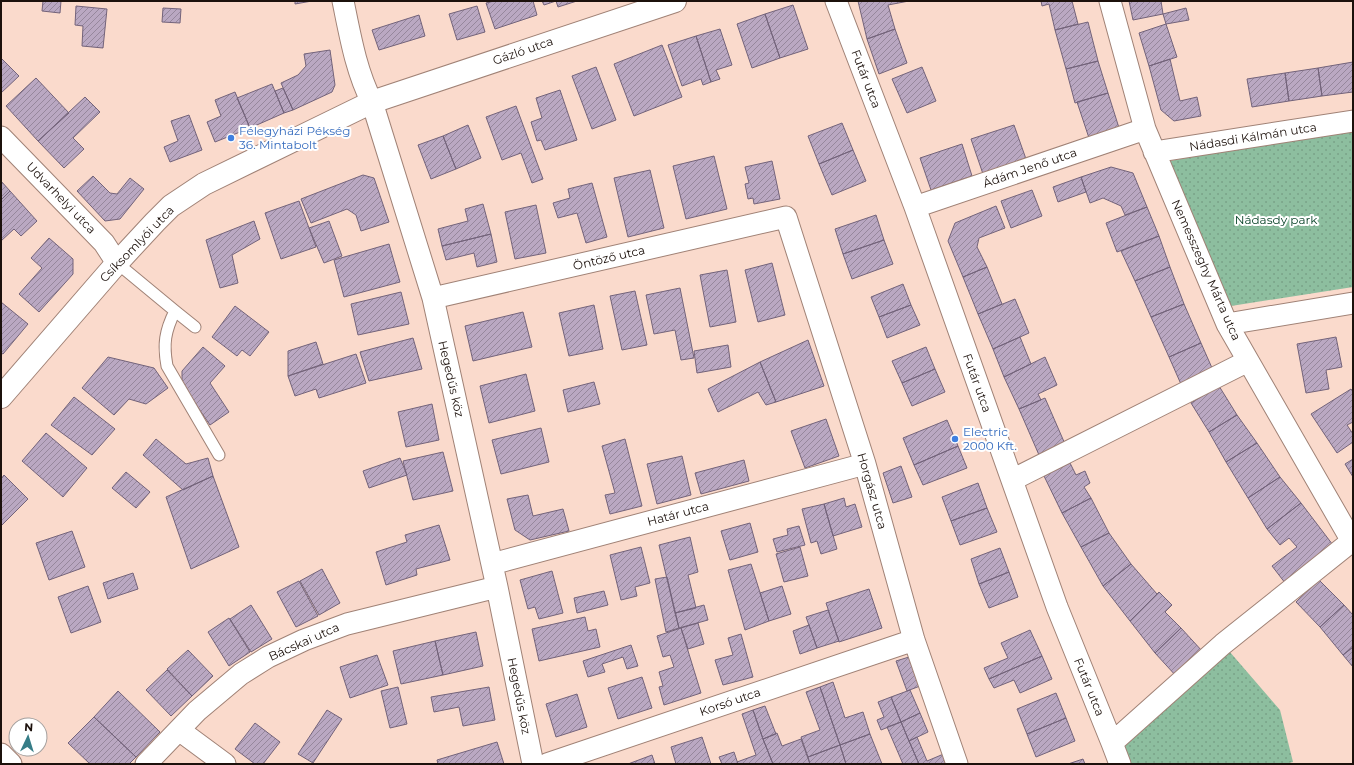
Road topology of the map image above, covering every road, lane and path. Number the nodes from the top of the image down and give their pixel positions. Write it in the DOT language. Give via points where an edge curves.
graph roads {
  1 [pos="344,1"];
  2 [pos="674,1"];
  3 [pos="836,1"];
  4 [pos="1110,1"];
  5 [pos="372,102"];
  6 [pos="1353,121"];
  7 [pos="1145,129"];
  8 [pos="1,137"];
  9 [pos="1154,152"];
  10 [pos="915,207"];
  11 [pos="786,217"];
  12 [pos="117,263"];
  13 [pos="433,298"];
  14 [pos="1353,303"];
  15 [pos="174,312"];
  16 [pos="1227,324"];
  17 [pos="195,327"];
  18 [pos="1248,361"];
  19 [pos="1,397"];
  20 [pos="219,455"];
  21 [pos="864,464"];
  22 [pos="1012,480"];
  23 [pos="1352,542"];
  24 [pos="492,564"];
  25 [pos="497,587"];
  26 [pos="914,640"];
  27 [pos="179,730"];
  28 [pos="1112,743"];
  29 [pos="1,754"];
  30 [pos="11,764"];
  31 [pos="146,764"];
  32 [pos="225,764"];
  33 [pos="533,764"];
  34 [pos="547,764"];
  35 [pos="957,764"];
  36 [pos="1120,764"];
  1 -- 5 [label="street, Hegedűs köz" via="354,53"];
  2 -- 5 [label="street, Gázló utca"];
  3 -- 10 [label="street, Futár utca"];
  4 -- 7 [label="street, Nemesszeghy Márta utca"];
  5 -- 12 [label="street, Csíksomlyói utca" via="204,184 171,206"];
  5 -- 13 [label="street, Hegedűs köz"];
  6 -- 9 [label="street, Nádasdi Kálmán utca"];
  7 -- 9 [label="street, Nemesszeghy Márta utca"];
  7 -- 10 [label="street, Ádám Jenő utca"];
  8 -- 12 [label="street, Udvarhelyi utca" via="104,243"];
  9 -- 16 [label="street, Nemesszeghy Márta utca"];
  10 -- 22 [label="street, Futár utca"];
  11 -- 13 [label="street, Öntöző utca"];
  11 -- 21 [label="street, Horgász utca"];
  12 -- 15 [label="lane"];
  12 -- 19 [label="street, Csíksomlyói utca"];
  13 -- 24 [label="street, Hegedűs köz"];
  14 -- 16 [label="street"];
  15 -- 17 [label="lane"];
  15 -- 20 [label="lane" via="165,337 167,366"];
  16 -- 18 [label="street, Nemesszeghy Márta utca"];
  18 -- 22 [label="street"];
  18 -- 23 [label="street, Nemesszeghy Márta utca"];
  21 -- 24 [label="street, Határ utca"];
  21 -- 26 [label="street, Horgász utca"];
  22 -- 28 [label="street, Futár utca" via="1056,607"];
  23 -- 28 [label="street" via="1223,644"];
  24 -- 25 [label="street, Hegedűs köz"];
  25 -- 27 [label="street, Bácskai utca" via="347,624 304,640 268,657 241,674 197,711"];
  25 -- 33 [label="street, Hegedűs köz"];
  26 -- 34 [label="street, Korsó utca"];
  26 -- 35 [label="street, Horgász utca"];
  27 -- 31 [label="street, Bácskai utca"];
  27 -- 32 [label="street"];
  28 -- 36 [label="street, Futár utca"];
  29 -- 30 [label="street"];
}
